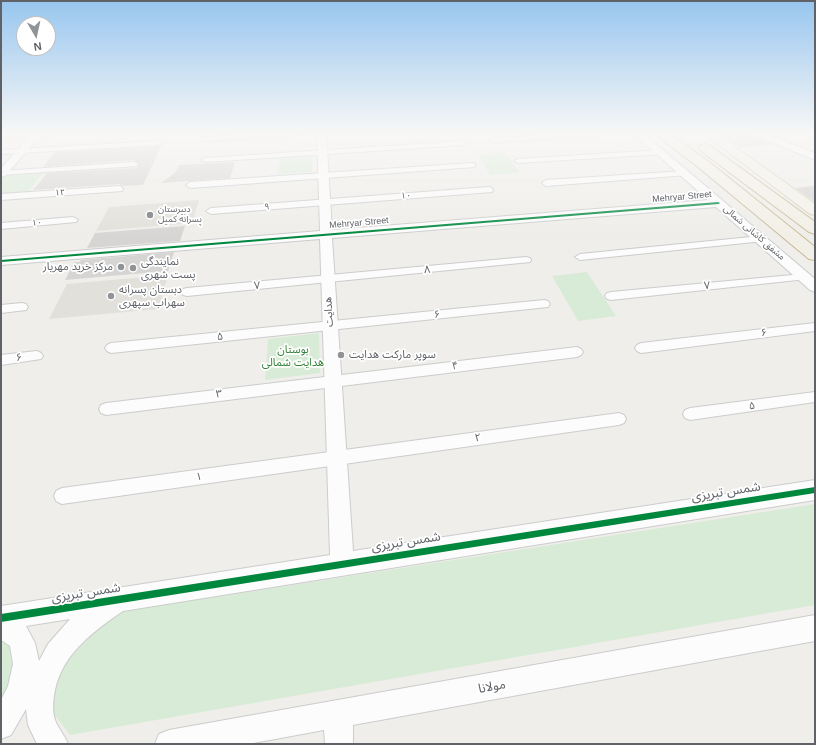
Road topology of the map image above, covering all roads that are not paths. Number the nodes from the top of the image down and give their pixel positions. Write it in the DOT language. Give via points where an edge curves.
graph roads {
  1 [pos="79,168"];
  2 [pos="322,168"];
  3 [pos="421,168"];
  4 [pos="679,168"];
  5 [pos="705,168"];
  6 [pos="708,168"];
  7 [pos="714,168"];
  8 [pos="731,168"];
  9 [pos="755,168"];
  10 [pos="2,173"];
  11 [pos="685,173"];
  12 [pos="322,175"];
  13 [pos="546,184"];
  14 [pos="190,185"];
  15 [pos="119,189"];
  16 [pos="489,190"];
  17 [pos="785,190"];
  18 [pos="1,197"];
  19 [pos="324,202"];
  20 [pos="718,203"];
  21 [pos="211,211"];
  22 [pos="815,211"];
  23 [pos="815,217"];
  24 [pos="73,220"];
  25 [pos="1,226"];
  26 [pos="815,229"];
  27 [pos="325,235"];
  28 [pos="760,239"];
  29 [pos="815,240"];
  30 [pos="815,255"];
  31 [pos="580,256"];
  32 [pos="526,260"];
  33 [pos="1,261"];
  34 [pos="815,261"];
  35 [pos="803,277"];
  36 [pos="327,279"];
  37 [pos="815,287"];
  38 [pos="187,292"];
  39 [pos="611,296"];
  40 [pos="544,304"];
  41 [pos="22,307"];
  42 [pos="1,309"];
  43 [pos="330,326"];
  44 [pos="815,327"];
  45 [pos="111,348"];
  46 [pos="641,348"];
  47 [pos="577,352"];
  48 [pos="37,356"];
  49 [pos="1,360"];
  50 [pos="332,380"];
  51 [pos="815,397"];
  52 [pos="106,408"];
  53 [pos="690,414"];
  54 [pos="619,419"];
  55 [pos="336,457"];
  56 [pos="815,490"];
  57 [pos="62,496"];
  58 [pos="342,564"];
  59 [pos="121,599"];
  60 [pos="1,618"];
  61 [pos="1,627"];
  62 [pos="815,628"];
  63 [pos="338,714"];
  64 [pos="1,725"];
  65 [pos="54,744"];
  66 [pos="169,744"];
  67 [pos="339,744"];
  1 -- 10 [label="street"];
  2 -- 12 [label="street, هدایت"];
  3 -- 12 [label="street"];
  4 -- 11 [label="street, مشفق کاشانی شمالی"];
  5 -- 34 [label="main road"];
  6 -- 30 [label="highway"];
  7 -- 29 [label="highway"];
  8 -- 26 [label="highway"];
  9 -- 17 [label="main road"];
  11 -- 13 [label="street"];
  11 -- 20 [label="street, مشفق کاشانی شمالی"];
  12 -- 14 [label="street"];
  12 -- 19 [label="street, هدایت"];
  15 -- 18 [label="street, ۱۲"];
  16 -- 19 [label="street, ۱۰"];
  17 -- 22 [label="main road"];
  17 -- 23 [label="highway"];
  19 -- 21 [label="street, ۹"];
  19 -- 27 [label="street, هدایت"];
  20 -- 27 [label="street, Mehryar Street"];
  20 -- 28 [label="street, مشفق کاشانی شمالی"];
  24 -- 25 [label="street, ۱۰"];
  27 -- 33 [label="street, Mehryar Street"];
  27 -- 36 [label="street, هدایت"];
  28 -- 31 [label="street"];
  28 -- 35 [label="street, مشفق کاشانی شمالی"];
  32 -- 36 [label="street, ۸"];
  35 -- 37 [label="street, مشفق کاشانی شمالی"];
  35 -- 39 [label="street, ۷"];
  36 -- 38 [label="street, ۷"];
  36 -- 43 [label="street, هدایت"];
  40 -- 43 [label="street, ۶"];
  41 -- 42 [label="street"];
  43 -- 45 [label="street, ۵"];
  43 -- 50 [label="street, هدایت"];
  44 -- 46 [label="street, ۶"];
  47 -- 50 [label="street, ۴"];
  48 -- 49 [label="street, ۶"];
  50 -- 52 [label="street, ۳"];
  50 -- 55 [label="street, هدایت"];
  51 -- 53 [label="street, ۵"];
  54 -- 55 [label="street, ۲"];
  55 -- 57 [label="street, ۱"];
  55 -- 58 [label="street, هدایت"];
  56 -- 58 [label="street, شمس تبریزی"];
  58 -- 59 [label="street, شمس تبریزی"];
  59 -- 60 [label="street, شمس تبریزی"];
  59 -- 65 [label="street" via="92,617 73,633 57,653 45,676 39,702 42,725"];
  61 -- 64 [label="street" via="8,628 20,638 26,653 26,674 17,698"];
  62 -- 63 [label="street, مولانا"];
  63 -- 66 [label="street, مولانا"];
  63 -- 67 [label="street"];
}
